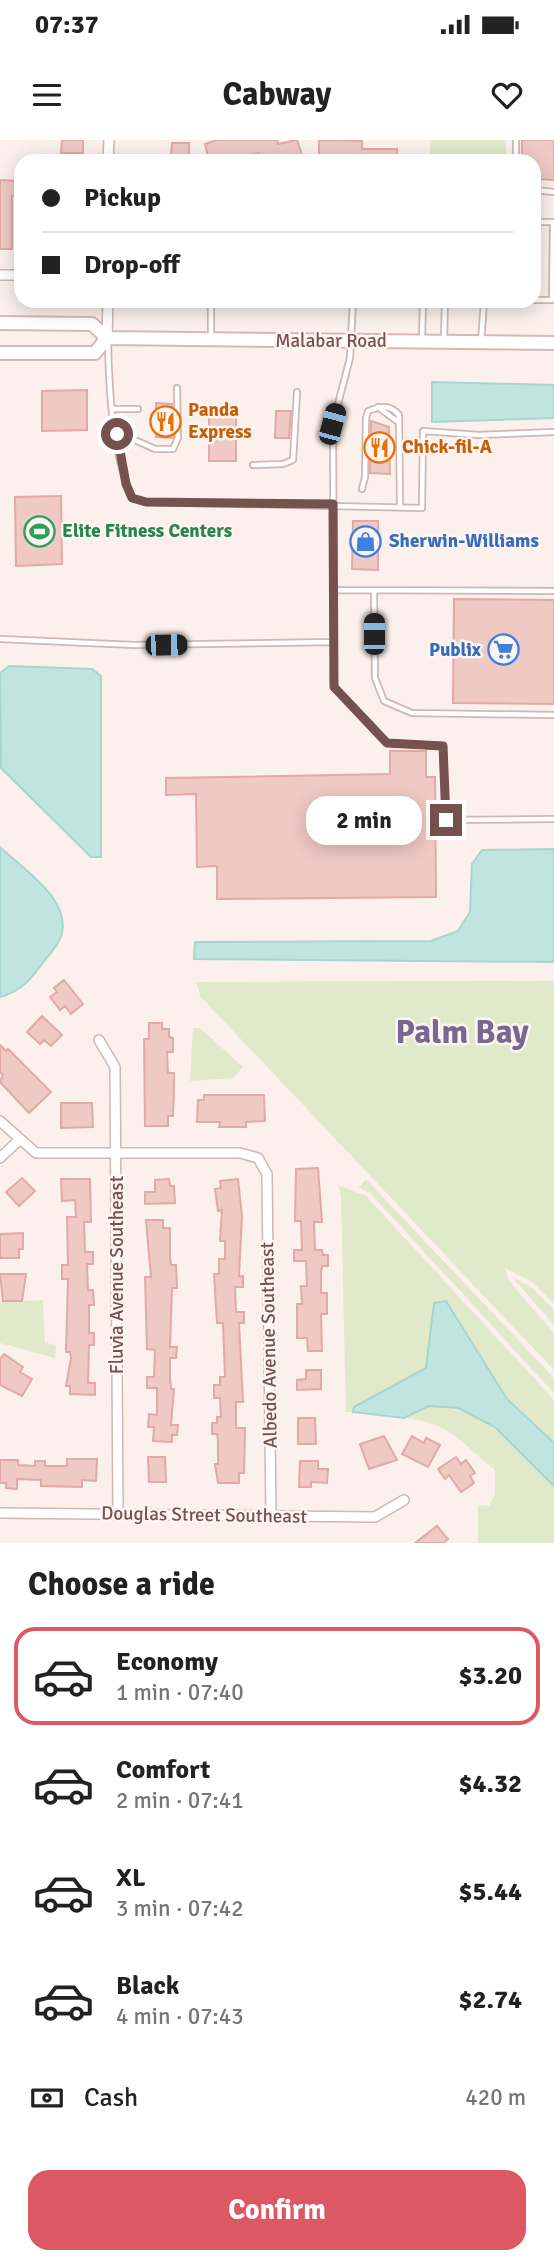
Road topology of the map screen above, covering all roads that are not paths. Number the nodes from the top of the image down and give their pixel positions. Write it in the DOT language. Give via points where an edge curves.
graph roads {
  1 [pos="553,222"];
  2 [pos="541,300"];
  3 [pos="108,308"];
  4 [pos="211,308"];
  5 [pos="352,308"];
  6 [pos="423,308"];
  7 [pos="445,308"];
  8 [pos="483,308"];
  9 [pos="0,323"];
  10 [pos="107,338"];
  11 [pos="211,340"];
  12 [pos="348,341"];
  13 [pos="422,342"];
  14 [pos="444,342"];
  15 [pos="481,342"];
  16 [pos="554,343"];
  17 [pos="0,353"];
  18 [pos="177,388"];
  19 [pos="298,392"];
  20 [pos="112,409"];
  21 [pos="138,409"];
  22 [pos="554,432"];
  23 [pos="137,441"];
  24 [pos="253,465"];
  25 [pos="362,489"];
  26 [pos="333,504"];
  27 [pos="400,506"];
  28 [pos="333,590"];
  29 [pos="374,590"];
  30 [pos="554,591"];
  31 [pos="0,639"];
  32 [pos="334,642"];
  33 [pos="554,716"];
  34 [pos="554,819"];
  35 [pos="99,1040"];
  36 [pos="0,1121"];
  37 [pos="19,1140"];
  38 [pos="116,1153"];
  39 [pos="0,1158"];
  40 [pos="404,1500"];
  41 [pos="0,1513"];
  42 [pos="118,1514"];
  43 [pos="271,1516"];
  1 -- 2 [label="lane" via="552,300"];
  3 -- 10 [label="street"];
  4 -- 11 [label="lane"];
  5 -- 12 [label="lane"];
  6 -- 13 [label="lane"];
  7 -- 14 [label="lane"];
  8 -- 15 [label="lane"];
  9 -- 10 [label="main road" via="92,324"];
  10 -- 11 [label="main road, Malabar Road"];
  10 -- 17 [label="main road" via="94,353"];
  10 -- 20 [label="lane"];
  11 -- 12 [label="main road, Malabar Road"];
  12 -- 13 [label="main road, Malabar Road"];
  12 -- 26 [label="lane" via="350,358 332,424"];
  13 -- 14 [label="main road, Malabar Road"];
  14 -- 15 [label="main road, Malabar Road"];
  15 -- 16 [label="main road, Malabar Road"];
  18 -- 23 [label="lane" via="178,438 173,449 155,449"];
  19 -- 24 [label="lane" via="293,460"];
  20 -- 21 [label="lane"];
  20 -- 26 [label="lane" via="132,498 146,502"];
  22 -- 27 [label="lane" via="479,435 423,431 422,508"];
  25 -- 27 [label="lane" via="366,418 368,411 378,407 398,423"];
  26 -- 27 [label="lane"];
  26 -- 28 [label="lane"];
  28 -- 29 [label="lane"];
  28 -- 32 [label="lane"];
  29 -- 30 [label="lane"];
  29 -- 33 [label="lane" via="375,678 384,701 412,713"];
  31 -- 32 [label="lane" via="134,645"];
  32 -- 34 [label="lane" via="334,687 387,743 443,746 446,820"];
  35 -- 38 [label="street, Fluvia Avenue Southeast" via="115,1067"];
  36 -- 37 [label="street"];
  37 -- 38 [label="street" via="36,1153"];
  37 -- 39 [label="street"];
  38 -- 42 [label="street, Fluvia Avenue Southeast"];
  38 -- 43 [label="street, Albedo Avenue Southeast" via="240,1153 258,1158 267,1174"];
  40 -- 43 [label="street, Douglas Street Southeast" via="375,1517"];
  41 -- 42 [label="street, Douglas Street Southeast"];
  42 -- 43 [label="street, Douglas Street Southeast"];
}
